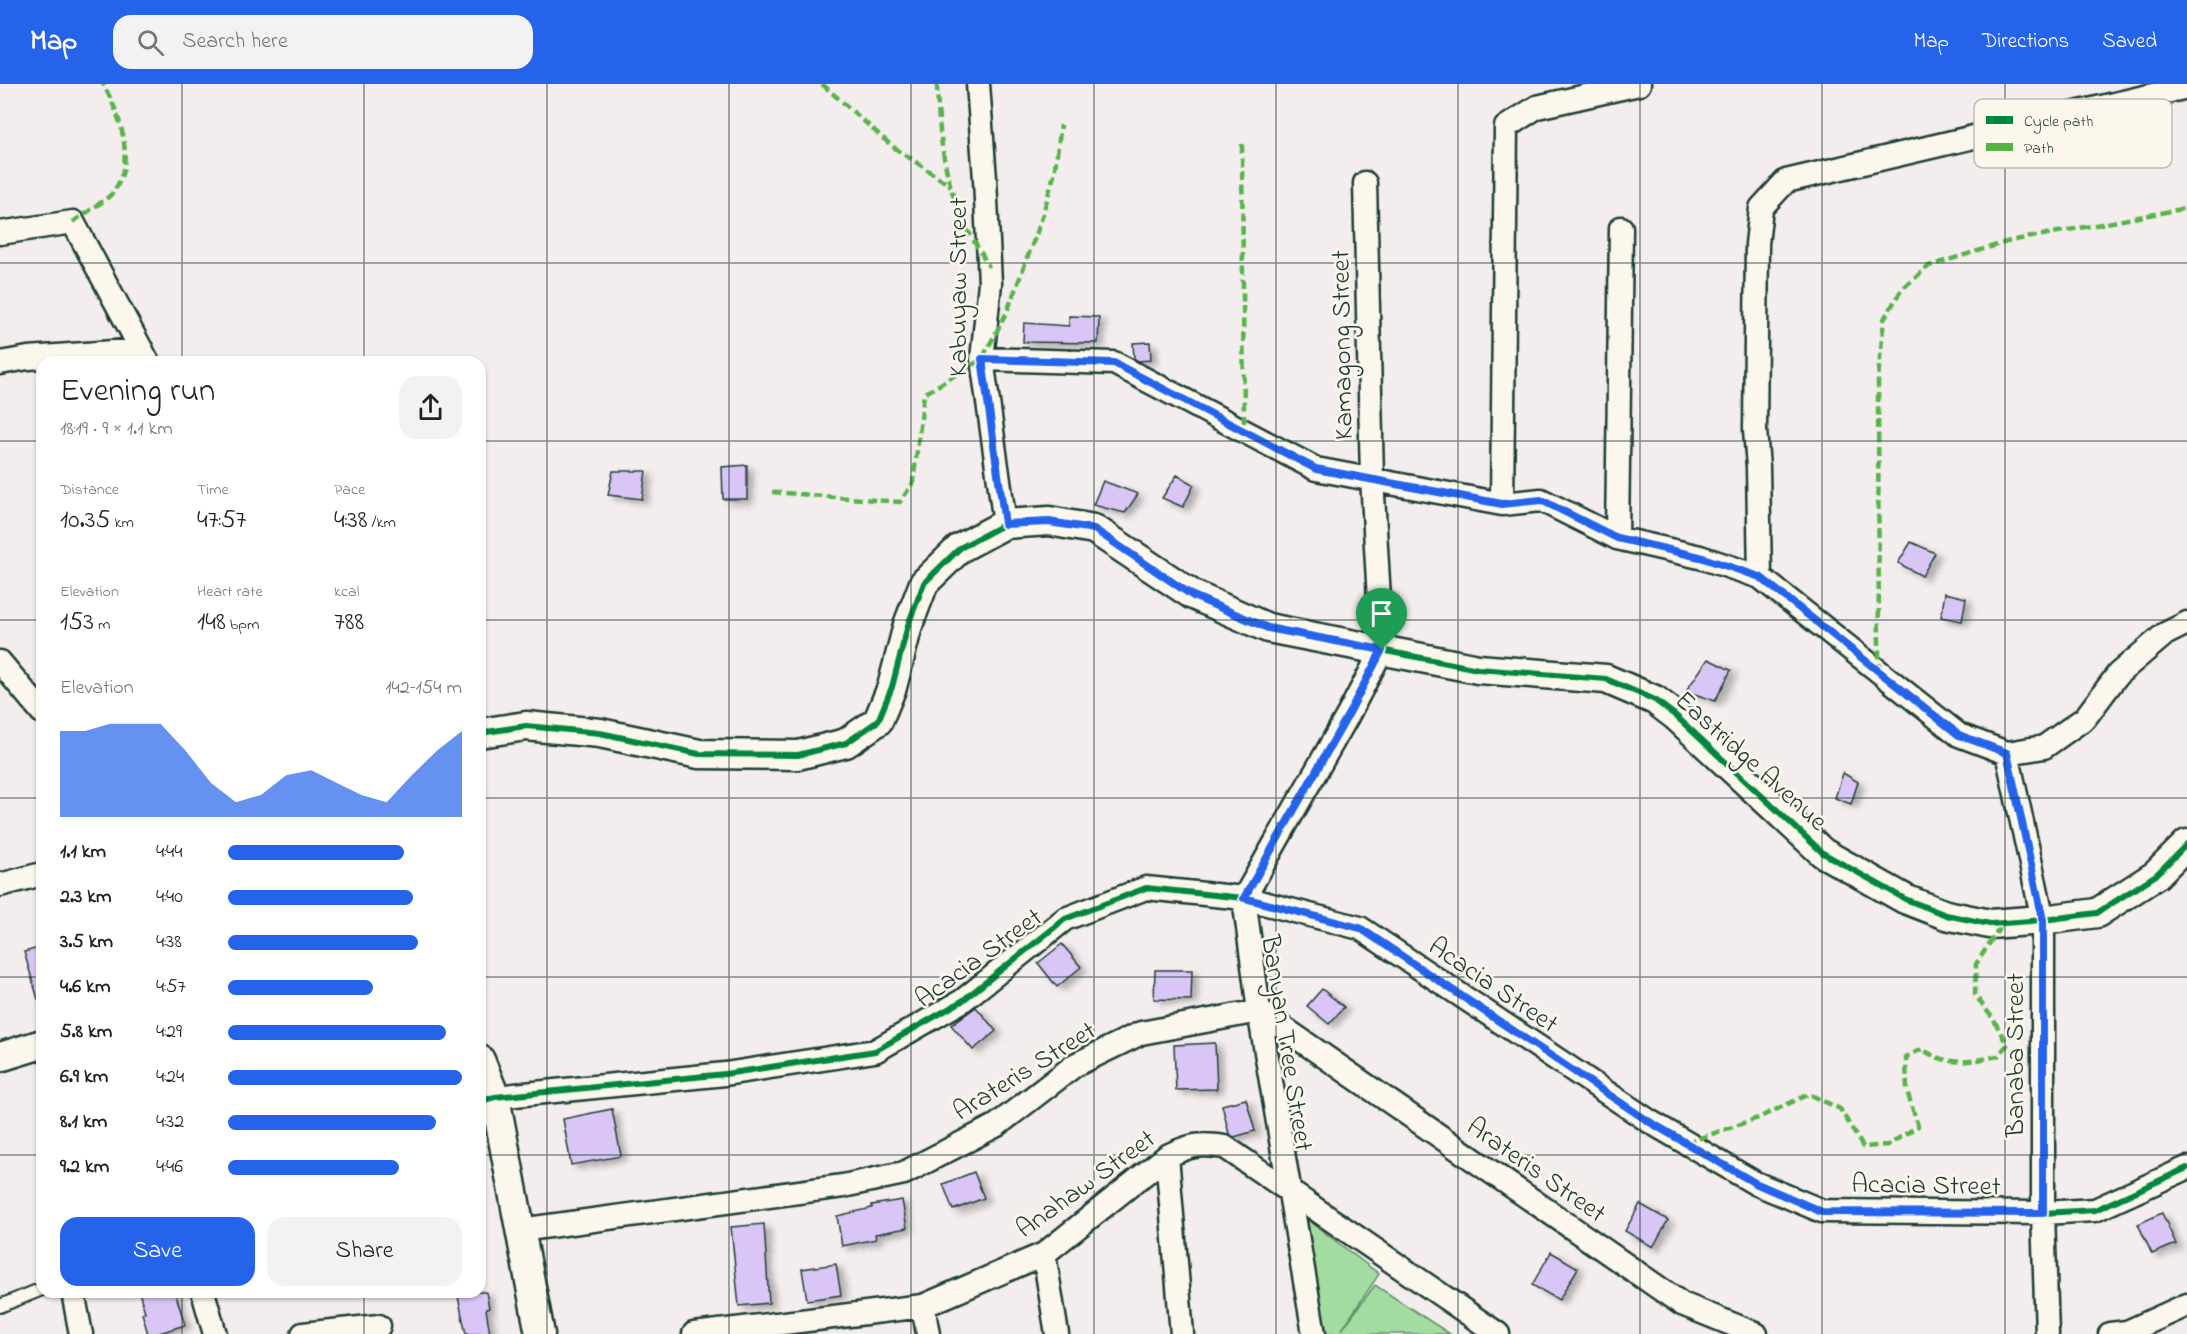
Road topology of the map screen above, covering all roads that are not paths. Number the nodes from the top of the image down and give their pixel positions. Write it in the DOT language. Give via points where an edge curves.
graph roads {
  1 [pos="978,84"];
  2 [pos="1639,84"];
  3 [pos="2187,87"];
  4 [pos="2136,99"];
  5 [pos="1974,137"];
  6 [pos="1365,183"];
  7 [pos="1621,228"];
  8 [pos="0,233"];
  9 [pos="145,356"];
  10 [pos="36,358"];
  11 [pos="982,359"];
  12 [pos="0,363"];
  13 [pos="1372,478"];
  14 [pos="1502,504"];
  15 [pos="1005,524"];
  16 [pos="1617,538"];
  17 [pos="1760,577"];
  18 [pos="2187,623"];
  19 [pos="1382,650"];
  20 [pos="0,662"];
  21 [pos="36,705"];
  22 [pos="486,732"];
  23 [pos="2007,753"];
  24 [pos="2187,844"];
  25 [pos="36,876"];
  26 [pos="0,885"];
  27 [pos="1244,898"];
  28 [pos="2043,920"];
  29 [pos="1260,1011"];
  30 [pos="36,1046"];
  31 [pos="0,1057"];
  32 [pos="488,1099"];
  33 [pos="1167,1156"];
  34 [pos="2187,1168"];
  35 [pos="1291,1191"];
  36 [pos="2043,1213"];
  37 [pos="520,1230"];
  38 [pos="1044,1254"];
  39 [pos="36,1291"];
  40 [pos="74,1298"];
  41 [pos="205,1298"];
  42 [pos="2187,1305"];
  43 [pos="0,1306"];
  44 [pos="923,1306"];
  45 [pos="379,1326"];
  46 [pos="799,1328"];
  47 [pos="81,1334"];
  48 [pos="215,1334"];
  49 [pos="303,1334"];
  50 [pos="540,1334"];
  51 [pos="694,1334"];
  52 [pos="928,1334"];
  53 [pos="1058,1334"];
  54 [pos="1182,1334"];
  55 [pos="1314,1334"];
  56 [pos="1498,1334"];
  57 [pos="1756,1334"];
  58 [pos="2047,1334"];
  59 [pos="2110,1334"];
  1 -- 11 [label="street, Kabuyaw Street" via="990,283"];
  2 -- 14 [label="street" via="1537,107 1506,127"];
  3 -- 4 [label="street"];
  5 -- 17 [label="street" via="1786,181 1761,208 1757,244 1755,430"];
  6 -- 13 [label="street, Kamagong Street"];
  7 -- 16 [label="street"];
  8 -- 9 [label="street" via="73,222"];
  10 -- 12 [label="street"];
  11 -- 13 [label="street" via="1114,363 1316,469"];
  11 -- 15 [label="street, Kabuyaw Street"];
  13 -- 14 [label="street"];
  13 -- 19 [label="street, Kamagong Street"];
  14 -- 16 [label="street" via="1541,500"];
  15 -- 19 [label="street, Eastridge Avenue" via="1049,522 1094,529 1193,596 1268,628"];
  15 -- 22 [label="street, Eastridge Avenue" via="960,548 924,583 878,721 846,743 798,755 699,754 600,733 526,726"];
  16 -- 17 [label="street" via="1700,557"];
  17 -- 23 [label="street" via="1959,735"];
  18 -- 23 [label="street" via="2164,634 2118,674 2085,718 2044,747"];
  19 -- 27 [label="street"];
  19 -- 28 [label="street, Eastridge Avenue" via="1478,669 1606,679 1655,700 1676,716 1823,853 1866,878 1946,915 1990,924"];
  20 -- 21 [label="street"];
  23 -- 28 [label="street, Banaba Street"];
  24 -- 28 [label="street, Eastridge Avenue" via="2156,875 2097,913"];
  25 -- 26 [label="street"];
  27 -- 29 [label="street, Banyan Tree Street"];
  27 -- 32 [label="street, Acacia Street" via="1146,888 1065,919 962,1000 875,1051 725,1074"];
  27 -- 36 [label="street, Acacia Street" via="1360,928 1648,1121 1755,1183 1822,1212"];
  28 -- 36 [label="street, Banaba Street"];
  29 -- 35 [label="street, Banyan Tree Street"];
  29 -- 37 [label="street, Arateris Street" via="1141,1033 1075,1065 996,1125 904,1173 843,1186"];
  29 -- 57 [label="street, Arateris Street" via="1682,1304"];
  30 -- 31 [label="street"];
  32 -- 37 [label="street"];
  33 -- 35 [label="street, Anahaw Street" via="1203,1144 1225,1147"];
  33 -- 38 [label="street, Anahaw Street"];
  33 -- 54 [label="street"];
  34 -- 36 [label="street, Acacia Street" via="2095,1210"];
  35 -- 55 [label="street, Banyan Tree Street"];
  35 -- 56 [label="street, Anahaw Street"];
  36 -- 58 [label="street, Banaba Street"];
  37 -- 50 [label="street"];
  38 -- 44 [label="street, Anahaw Street"];
  38 -- 53 [label="street"];
  39 -- 43 [label="lane"];
  40 -- 47 [label="street"];
  41 -- 48 [label="street"];
  42 -- 59 [label="street" via="2127,1332"];
  44 -- 46 [label="street, Anahaw Street"];
  44 -- 52 [label="street"];
  45 -- 49 [label="street"];
  46 -- 51 [label="street, Anahaw Street"];
}
